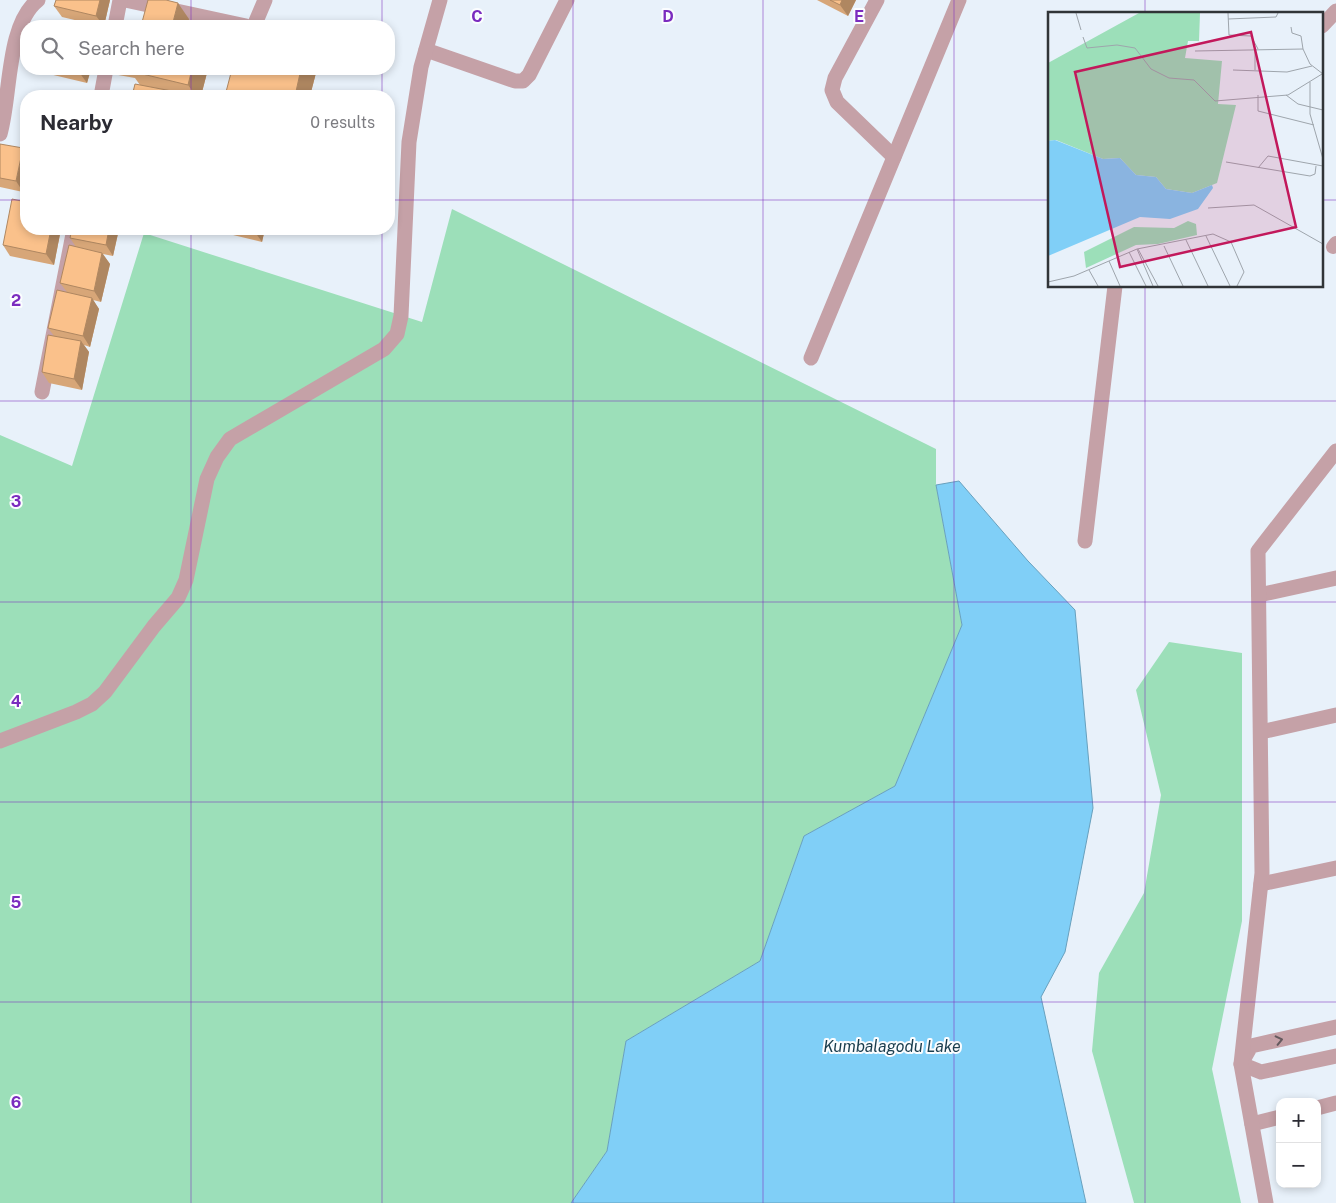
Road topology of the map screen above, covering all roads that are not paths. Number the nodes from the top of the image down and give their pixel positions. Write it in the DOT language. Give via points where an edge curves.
graph roads {
  1 [pos="38,0"];
  2 [pos="120,0"];
  3 [pos="125,0"];
  4 [pos="265,0"];
  5 [pos="440,0"];
  6 [pos="567,0"];
  7 [pos="877,0"];
  8 [pos="959,0"];
  9 [pos="1336,10"];
  10 [pos="24,20"];
  11 [pos="115,20"];
  12 [pos="218,20"];
  13 [pos="257,20"];
  14 [pos="1324,24"];
  15 [pos="20,27"];
  16 [pos="426,50"];
  17 [pos="105,75"];
  18 [pos="102,90"];
  19 [pos="0,134"];
  20 [pos="894,157"];
  21 [pos="73,235"];
  22 [pos="1115,288"];
  23 [pos="812,358"];
  24 [pos="42,392"];
  25 [pos="1336,452"];
  26 [pos="1084,541"];
  27 [pos="1336,578"];
  28 [pos="1259,595"];
  29 [pos="1336,715"];
  30 [pos="1260,732"];
  31 [pos="0,741"];
  32 [pos="1336,868"];
  33 [pos="1261,884"];
  34 [pos="1336,1027"];
  35 [pos="1336,1056"];
  36 [pos="1241,1064"];
  37 [pos="1336,1103"];
  38 [pos="1321,1107"];
  39 [pos="1276,1118"];
  40 [pos="1252,1124"];
  41 [pos="1266,1203"];
  1 -- 10 [label="street" via="31,5"];
  2 -- 11 [label="street"];
  3 -- 12 [label="street"];
  4 -- 13 [label="street"];
  5 -- 16 [label="street"];
  6 -- 16 [label="street" via="523,81"];
  7 -- 20 [label="street" via="835,78 832,90 837,102"];
  8 -- 20 [label="street"];
  9 -- 14 [label="street"];
  15 -- 19 [label="street"];
  16 -- 31 [label="street" via="409,142 401,316 397,334 384,349 230,439 207,479 186,580 178,598 105,692 92,704"];
  17 -- 18 [label="street"];
  20 -- 23 [label="street"];
  21 -- 24 [label="street"];
  22 -- 26 [label="street"];
  25 -- 28 [label="street" via="1258,551"];
  27 -- 28 [label="street"];
  28 -- 30 [label="street"];
  29 -- 30 [label="street"];
  30 -- 33 [label="street"];
  32 -- 33 [label="street"];
  33 -- 36 [label="street"];
  36 -- 34 [label="street, one-way" via="1251,1046"];
  35 -- 36 [label="street" via="1261,1072"];
  36 -- 40 [label="street"];
  37 -- 38 [label="street"];
  39 -- 40 [label="street"];
  40 -- 41 [label="street"];
}
